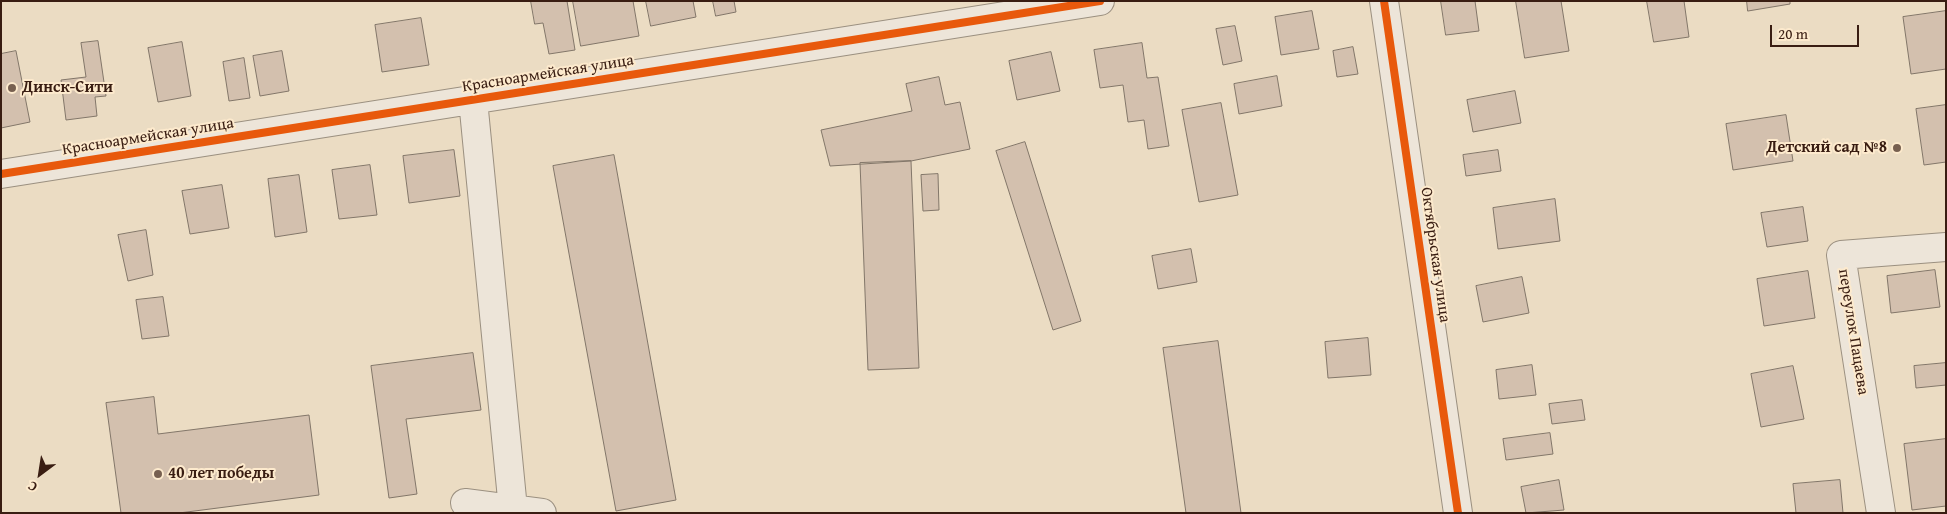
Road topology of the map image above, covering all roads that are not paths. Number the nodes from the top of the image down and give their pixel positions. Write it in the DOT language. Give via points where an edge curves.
graph roads {
  1 [pos="1100,1"];
  2 [pos="1384,1"];
  3 [pos="473,100"];
  4 [pos="1,174"];
  5 [pos="1946,247"];
  6 [pos="465,503"];
  7 [pos="513,509"];
  8 [pos="542,513"];
  9 [pos="1458,513"];
  10 [pos="1881,513"];
  1 -- 3 [label="street, Красноармейская улица"];
  2 -- 9 [label="street, Октябрьская улица"];
  3 -- 4 [label="street, Красноармейская улица"];
  3 -- 7 [label="street"];
  5 -- 10 [label="street, переулок Пацаева" via="1841,255"];
  6 -- 7 [label="street"];
  7 -- 8 [label="street"];
}
